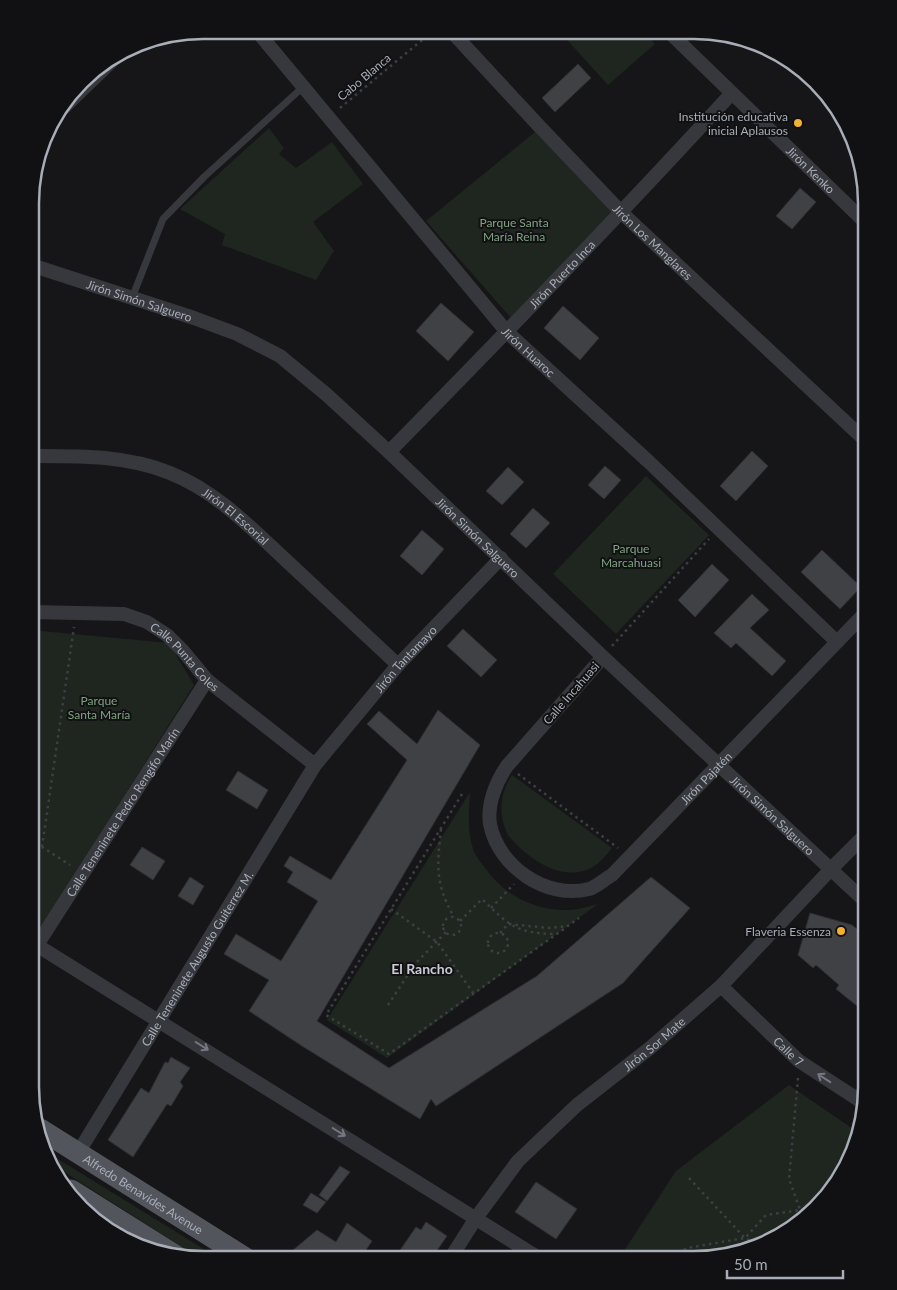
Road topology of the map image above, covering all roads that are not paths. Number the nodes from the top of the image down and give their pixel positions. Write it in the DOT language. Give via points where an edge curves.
graph roads {
  1 [pos="263,39"];
  2 [pos="458,39"];
  3 [pos="676,39"];
  4 [pos="303,87"];
  5 [pos="731,94"];
  6 [pos="622,212"];
  7 [pos="858,215"];
  8 [pos="39,268"];
  9 [pos="132,298"];
  10 [pos="507,332"];
  11 [pos="858,434"];
  12 [pos="389,452"];
  13 [pos="39,456"];
  14 [pos="501,558"];
  15 [pos="39,612"];
  16 [pos="858,620"];
  17 [pos="837,642"];
  18 [pos="603,657"];
  19 [pos="398,665"];
  20 [pos="207,680"];
  21 [pos="718,764"];
  22 [pos="315,765"];
  23 [pos="858,842"];
  24 [pos="832,868"];
  25 [pos="523,874"];
  26 [pos="858,894"];
  27 [pos="39,936"];
  28 [pos="39,946"];
  29 [pos="721,986"];
  30 [pos="160,1020"];
  31 [pos="858,1099"];
  32 [pos="45,1132"];
  33 [pos="78,1153"];
  34 [pos="84,1200"];
  35 [pos="96,1209"];
  36 [pos="476,1218"];
  37 [pos="158,1245"];
  38 [pos="234,1251"];
  39 [pos="455,1251"];
  40 [pos="528,1251"];
  1 -- 4 [label="street, Jirón Huaroc"];
  2 -- 6 [label="street, Jirón Los Manglares"];
  3 -- 5 [label="street, Jirón Kenko"];
  4 -- 9 [label="lane" via="163,219"];
  4 -- 10 [label="street, Jirón Huaroc"];
  5 -- 6 [label="street, Jirón Puerto Inca"];
  5 -- 7 [label="street, Jirón Kenko"];
  6 -- 10 [label="street, Jirón Puerto Inca"];
  6 -- 11 [label="street, Jirón Los Manglares"];
  8 -- 9 [label="street, Jirón Simón Salguero"];
  9 -- 12 [label="street, Jirón Simón Salguero" via="237,334 280,356"];
  10 -- 12 [label="street, Jirón Puerto Inca"];
  10 -- 17 [label="street, Jirón Huaroc"];
  12 -- 14 [label="street, Jirón Simón Salguero"];
  13 -- 19 [label="street, Jirón El Escorial" via="128,461 170,473 209,492"];
  14 -- 18 [label="street, Jirón Simón Salguero"];
  14 -- 19 [label="street, Jirón Tantamayo"];
  15 -- 20 [label="street, Calle Punta Coles" via="124,614 147,622 167,635"];
  16 -- 17 [label="street, Jirón Pajatén"];
  17 -- 21 [label="street, Jirón Pajatén"];
  18 -- 21 [label="street, Jirón Simón Salguero"];
  18 -- 25 [label="street, Calle Incahuasi" via="498,780 490,806 490,822 496,842 507,860"];
  19 -- 22 [label="street, Jirón Tantamayo"];
  20 -- 22 [label="street, Calle Punta Coles"];
  20 -- 27 [label="street, Calle Teneninete Pedro Rengifo Marín"];
  21 -- 24 [label="street, Jirón Simón Salguero"];
  21 -- 25 [label="street, Jirón Pajatén" via="612,875 590,888 568,891 544,886"];
  22 -- 30 [label="street, Calle Teneninete Augusto Guiterrez M."];
  23 -- 24 [label="street, Jirón Sor Mate"];
  24 -- 26 [label="street, Jirón Simón Salguero"];
  24 -- 29 [label="street, Jirón Sor Mate"];
  28 -- 30 [label="street"];
  31 -- 29 [label="street, Calle 7, one-way" via="799,1062"];
  29 -- 36 [label="street, Jirón Sor Mate" via="650,1048 577,1105 518,1161"];
  30 -- 33 [label="street, Calle Teneninete Augusto Guiterrez M."];
  30 -- 36 [label="street, one-way"];
  32 -- 33 [label="main road, Alfredo Benavides Avenue"];
  33 -- 38 [label="main road, Alfredo Benavides Avenue"];
  34 -- 35 [label="main road"];
  35 -- 37 [label="main road"];
  36 -- 39 [label="street, Jirón Sor Mate"];
  36 -- 40 [label="street"];
}
